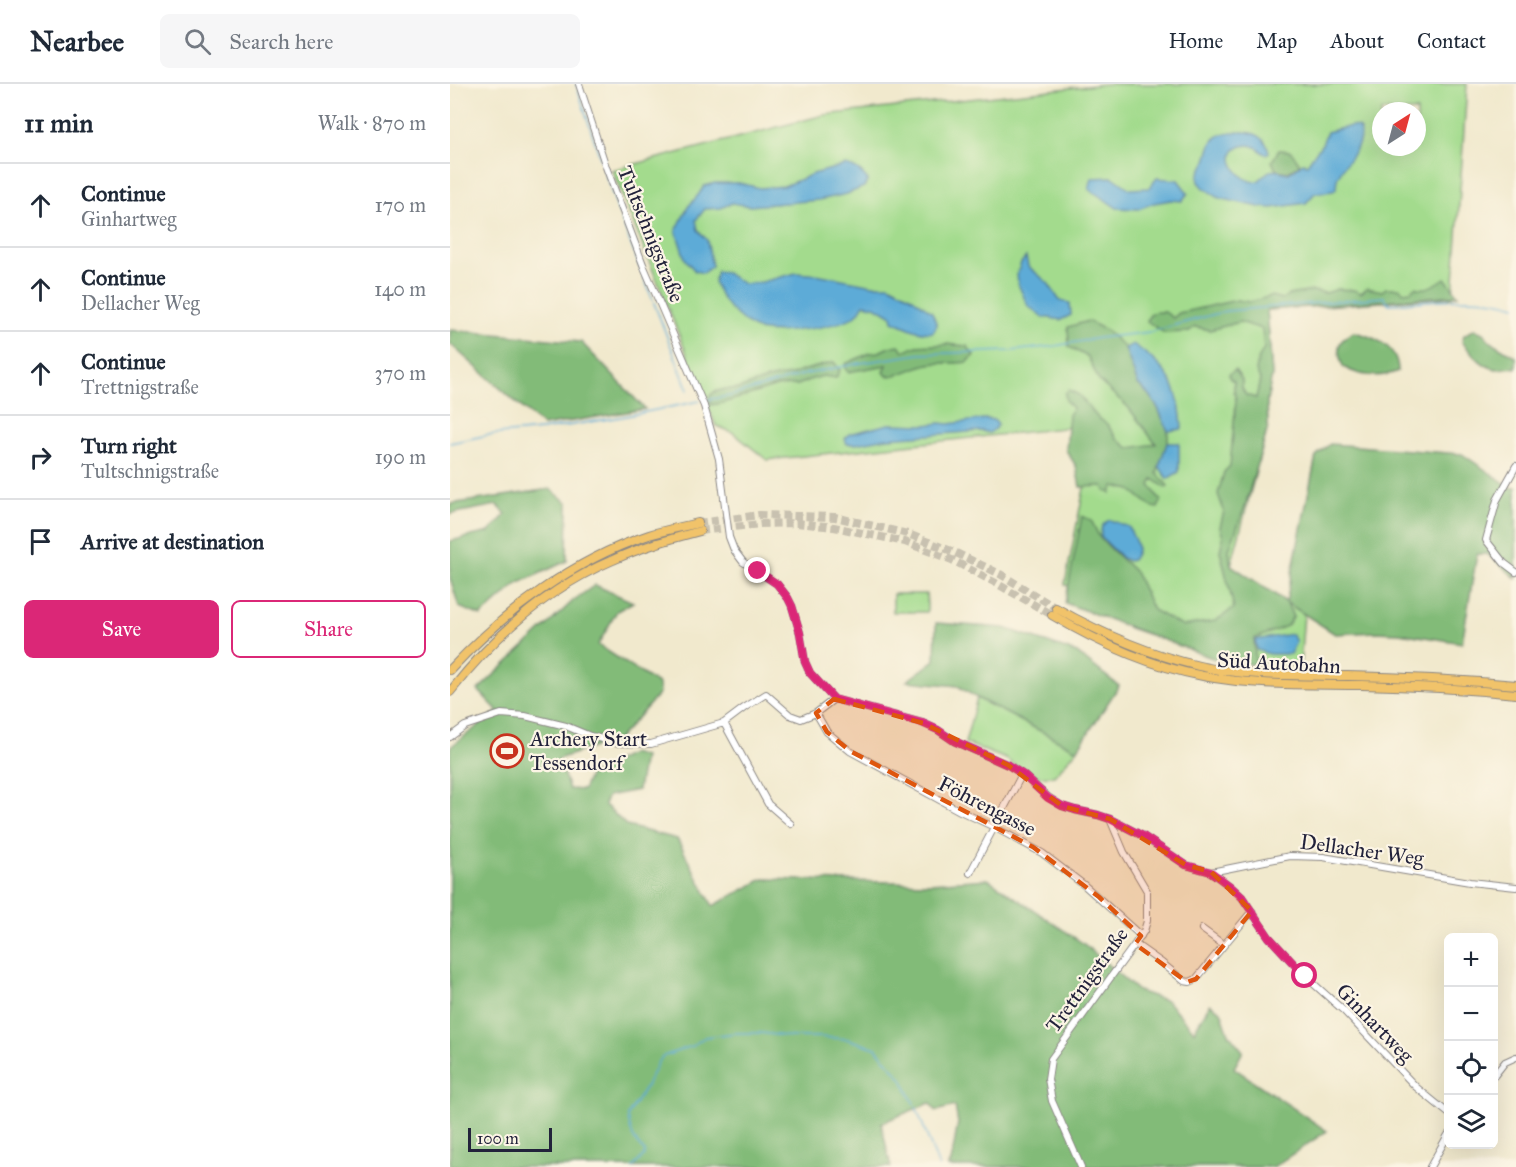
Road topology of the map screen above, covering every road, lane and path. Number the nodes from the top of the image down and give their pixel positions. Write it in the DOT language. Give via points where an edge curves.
graph roads {
  1 [pos="579,84"];
  2 [pos="1516,466"];
  3 [pos="1516,572"];
  4 [pos="450,670"];
  5 [pos="1516,685"];
  6 [pos="450,692"];
  7 [pos="1516,694"];
  8 [pos="834,699"];
  9 [pos="816,713"];
  10 [pos="724,723"];
  11 [pos="450,737"];
  12 [pos="1022,774"];
  13 [pos="1110,819"];
  14 [pos="791,824"];
  15 [pos="994,826"];
  16 [pos="1211,872"];
  17 [pos="970,873"];
  18 [pos="1516,887"];
  19 [pos="1252,911"];
  20 [pos="1202,929"];
  21 [pos="1141,936"];
  22 [pos="1135,944"];
  23 [pos="1224,945"];
  24 [pos="1516,1057"];
  25 [pos="1498,1071"];
  26 [pos="1444,1109"];
  27 [pos="1444,1143"];
  28 [pos="1081,1167"];
  29 [pos="1430,1167"];
  1 -- 8 [label="street, Tultschnigstraße" via="640,256 704,406 719,459 734,550 743,562 777,584 788,598 810,673"];
  2 -- 3 [label="street" via="1497,500 1486,540"];
  4 -- 6 [label="highway" via="513,611 579,567 649,536 699,527 612,560 547,597 498,637"];
  5 -- 7 [label="highway, Süd Autobahn" via="1427,678 1275,675 1200,666 1134,647 1054,612 1080,632 1134,656 1202,676 1285,684 1424,687"];
  8 -- 9 [label="street"];
  8 -- 12 [label="street" via="922,723"];
  9 -- 10 [label="street" via="801,719 790,716 766,694"];
  9 -- 15 [label="street, Föhrengasse" via="827,732 850,751"];
  10 -- 11 [label="street" via="651,744 619,742 525,716 501,714 465,726"];
  10 -- 14 [label="street" via="768,804"];
  12 -- 13 [label="street" via="1062,806"];
  12 -- 15 [label="street"];
  13 -- 16 [label="street, Dellacher Weg" via="1186,865"];
  13 -- 21 [label="street, Trettnigstraße" via="1147,891 1148,917"];
  15 -- 17 [label="street"];
  15 -- 21 [label="street, Föhrengasse" via="1053,861"];
  16 -- 18 [label="street, Dellacher Weg" via="1290,856"];
  16 -- 19 [label="street, Ginhartweg" via="1242,897"];
  19 -- 23 [label="street"];
  19 -- 26 [label="street, Ginhartweg" via="1269,937 1305,976 1344,1011 1402,1075"];
  20 -- 23 [label="street"];
  21 -- 22 [label="street, Trettnigstraße"];
  22 -- 23 [label="street" via="1187,982 1196,979"];
  22 -- 28 [label="street, Trettnigstraße" via="1051,1059 1048,1079 1052,1101"];
  24 -- 25 [label="street"];
  27 -- 29 [label="street"];
}
